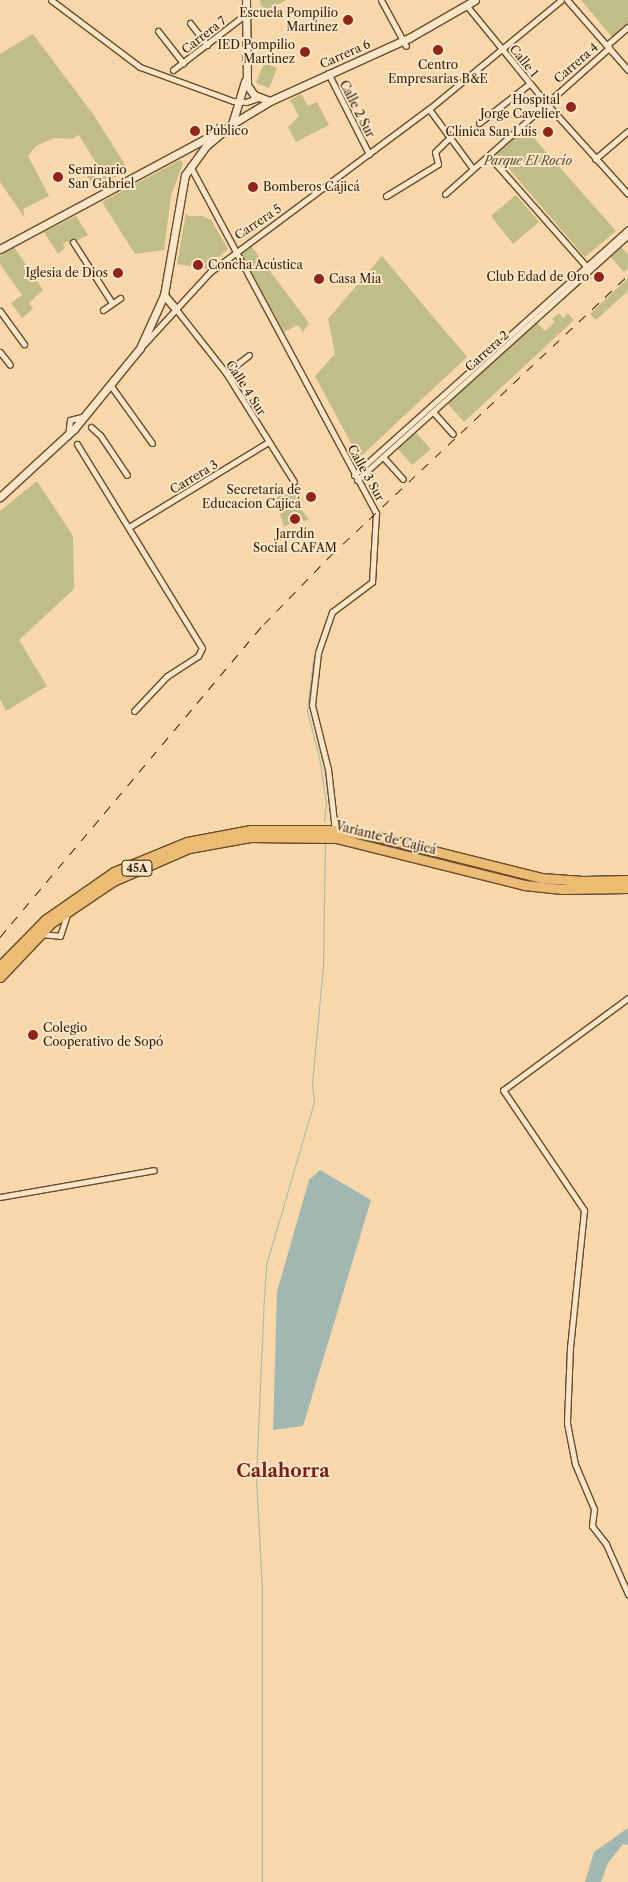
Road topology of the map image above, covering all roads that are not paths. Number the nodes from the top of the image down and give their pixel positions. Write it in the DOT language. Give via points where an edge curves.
graph roads {
  1 [pos="51,0"];
  2 [pos="246,0"];
  3 [pos="380,0"];
  4 [pos="475,0"];
  5 [pos="561,0"];
  6 [pos="568,0"];
  7 [pos="467,6"];
  8 [pos="246,14"];
  9 [pos="190,23"];
  10 [pos="628,27"];
  11 [pos="158,32"];
  12 [pos="404,44"];
  13 [pos="206,45"];
  14 [pos="608,47"];
  15 [pos="502,50"];
  16 [pos="183,63"];
  17 [pos="173,70"];
  18 [pos="628,70"];
  19 [pos="328,73"];
  20 [pos="246,78"];
  21 [pos="529,84"];
  22 [pos="258,98"];
  23 [pos="270,100"];
  24 [pos="240,103"];
  25 [pos="546,103"];
  26 [pos="429,108"];
  27 [pos="232,124"];
  28 [pos="479,124"];
  29 [pos="224,130"];
  30 [pos="628,131"];
  31 [pos="450,137"];
  32 [pos="181,151"];
  33 [pos="369,154"];
  34 [pos="489,156"];
  35 [pos="595,159"];
  36 [pos="191,164"];
  37 [pos="473,169"];
  38 [pos="445,194"];
  39 [pos="628,194"];
  40 [pos="386,196"];
  41 [pos="628,229"];
  42 [pos="628,235"];
  43 [pos="73,242"];
  44 [pos="0,249"];
  45 [pos="237,250"];
  46 [pos="586,266"];
  47 [pos="164,295"];
  48 [pos="120,298"];
  49 [pos="112,303"];
  50 [pos="175,308"];
  51 [pos="103,310"];
  52 [pos="0,311"];
  53 [pos="24,344"];
  54 [pos="140,348"];
  55 [pos="0,352"];
  56 [pos="249,355"];
  57 [pos="10,366"];
  58 [pos="226,373"];
  59 [pos="111,386"];
  60 [pos="434,413"];
  61 [pos="91,427"];
  62 [pos="454,434"];
  63 [pos="268,442"];
  64 [pos="152,443"];
  65 [pos="77,444"];
  66 [pos="384,458"];
  67 [pos="127,475"];
  68 [pos="356,477"];
  69 [pos="403,479"];
  70 [pos="294,482"];
  71 [pos="0,498"];
  72 [pos="129,527"];
  73 [pos="134,711"];
  74 [pos="308,832"];
  75 [pos="332,832"];
  76 [pos="628,880"];
  77 [pos="628,888"];
  78 [pos="69,909"];
  79 [pos="39,934"];
  80 [pos="0,966"];
  81 [pos="0,977"];
  82 [pos="628,998"];
  83 [pos="154,1170"];
  84 [pos="0,1197"];
  85 [pos="628,1594"];
  1 -- 24 [label="street" via="140,67"];
  2 -- 8 [label="main road"];
  3 -- 12 [label="street"];
  4 -- 7 [label="main road, Carrera 6"];
  5 -- 15 [label="street, Carrera 5"];
  6 -- 14 [label="street"];
  7 -- 12 [label="main road, Carrera 6"];
  7 -- 15 [label="street, Calle 1"];
  8 -- 13 [label="street, Carrera 7"];
  8 -- 20 [label="main road"];
  9 -- 13 [label="street"];
  10 -- 14 [label="street, Carrera 4"];
  11 -- 16 [label="street"];
  12 -- 19 [label="main road, Carrera 6"];
  13 -- 16 [label="street, Carrera 7"];
  14 -- 18 [label="street"];
  14 -- 25 [label="street, Carrera 4"];
  15 -- 21 [label="street, Calle 1"];
  15 -- 26 [label="street, Carrera 5"];
  16 -- 17 [label="street, Carrera 7"];
  19 -- 23 [label="main road, Carrera 6"];
  19 -- 33 [label="street, Calle 2 Sur"];
  20 -- 22 [label="main road" via="248,89"];
  20 -- 24 [label="main road"];
  21 -- 25 [label="street, Calle 1"];
  21 -- 28 [label="street"];
  22 -- 23 [label="main road"];
  22 -- 24 [label="street"];
  23 -- 27 [label="main road, Carrera 6"];
  24 -- 27 [label="main road"];
  25 -- 34 [label="street, Carrera 4"];
  25 -- 35 [label="street, Calle 1"];
  26 -- 31 [label="street"];
  26 -- 33 [label="street, Carrera 5"];
  27 -- 29 [label="main road, Carrera 6"];
  29 -- 32 [label="main road, Carrera 6"];
  29 -- 36 [label="main road, Carrera 6"];
  30 -- 35 [label="street"];
  31 -- 37 [label="street"];
  31 -- 40 [label="street" via="435,152 438,164"];
  32 -- 36 [label="main road" via="190,152"];
  32 -- 44 [label="main road, Carrera 6"];
  33 -- 45 [label="street, Carrera 5"];
  34 -- 37 [label="street, Carrera 4"];
  34 -- 46 [label="street"];
  35 -- 39 [label="street, Calle 1"];
  36 -- 45 [label="street, Calle 3 Sur"];
  36 -- 47 [label="main road, Carrera 6" via="180,192"];
  37 -- 38 [label="street, Carrera 4"];
  41 -- 46 [label="street"];
  42 -- 60 [label="street, Carrera 2"];
  43 -- 49 [label="street"];
  45 -- 50 [label="street, Carrera 5"];
  45 -- 68 [label="street, Calle 3 Sur"];
  46 -- 68 [label="street"];
  47 -- 50 [label="main road"];
  47 -- 54 [label="main road, Carrera 6"];
  48 -- 49 [label="street"];
  49 -- 51 [label="street"];
  50 -- 54 [label="street, Carrera 5"];
  50 -- 58 [label="street, Calle 4 Sur"];
  52 -- 53 [label="street"];
  54 -- 59 [label="main road, Carrera 5"];
  55 -- 57 [label="street"];
  56 -- 58 [label="street"];
  58 -- 63 [label="street, Calle 4 Sur"];
  59 -- 64 [label="street"];
  59 -- 71 [label="main road, Carrera 5" via="68,436"];
  60 -- 62 [label="street"];
  60 -- 66 [label="street, Carrera 2"];
  61 -- 67 [label="street"];
  63 -- 70 [label="street, Calle 4 Sur"];
  63 -- 72 [label="street, Carrera 3"];
  65 -- 72 [label="street"];
  66 -- 68 [label="street, Carrera 2"];
  66 -- 69 [label="street"];
  68 -- 75 [label="street, Calle 3 Sur" via="376,513 374,578 332,612 318,652 312,705 328,769"];
  72 -- 73 [label="street" via="202,648 198,656 167,676"];
  74 -- 75 [label="highway, Variante de Cajicá / 45A"];
  74 -- 78 [label="highway, Variante de Cajicá / 45A" via="250,837 189,848 140,866"];
  74 -- 80 [label="highway, Variante de Cajicá / 45A" via="277,828 219,835 187,842 132,862 61,907 20,943"];
  75 -- 76 [label="highway, Variante de Cajicá / 45A" via="378,837 541,878"];
  75 -- 77 [label="highway, Variante de Cajicá / 45A" via="524,885 594,890"];
  78 -- 79 [label="highway, Variante de Cajicá / 45A"];
  78 -- 79 [label="street" via="61,937"];
  79 -- 81 [label="highway, Variante de Cajicá / 45A"];
  82 -- 85 [label="street" via="503,1090 584,1210 570,1347 567,1423 575,1464 594,1509 592,1526 606,1544"];
  83 -- 84 [label="street"];
}
